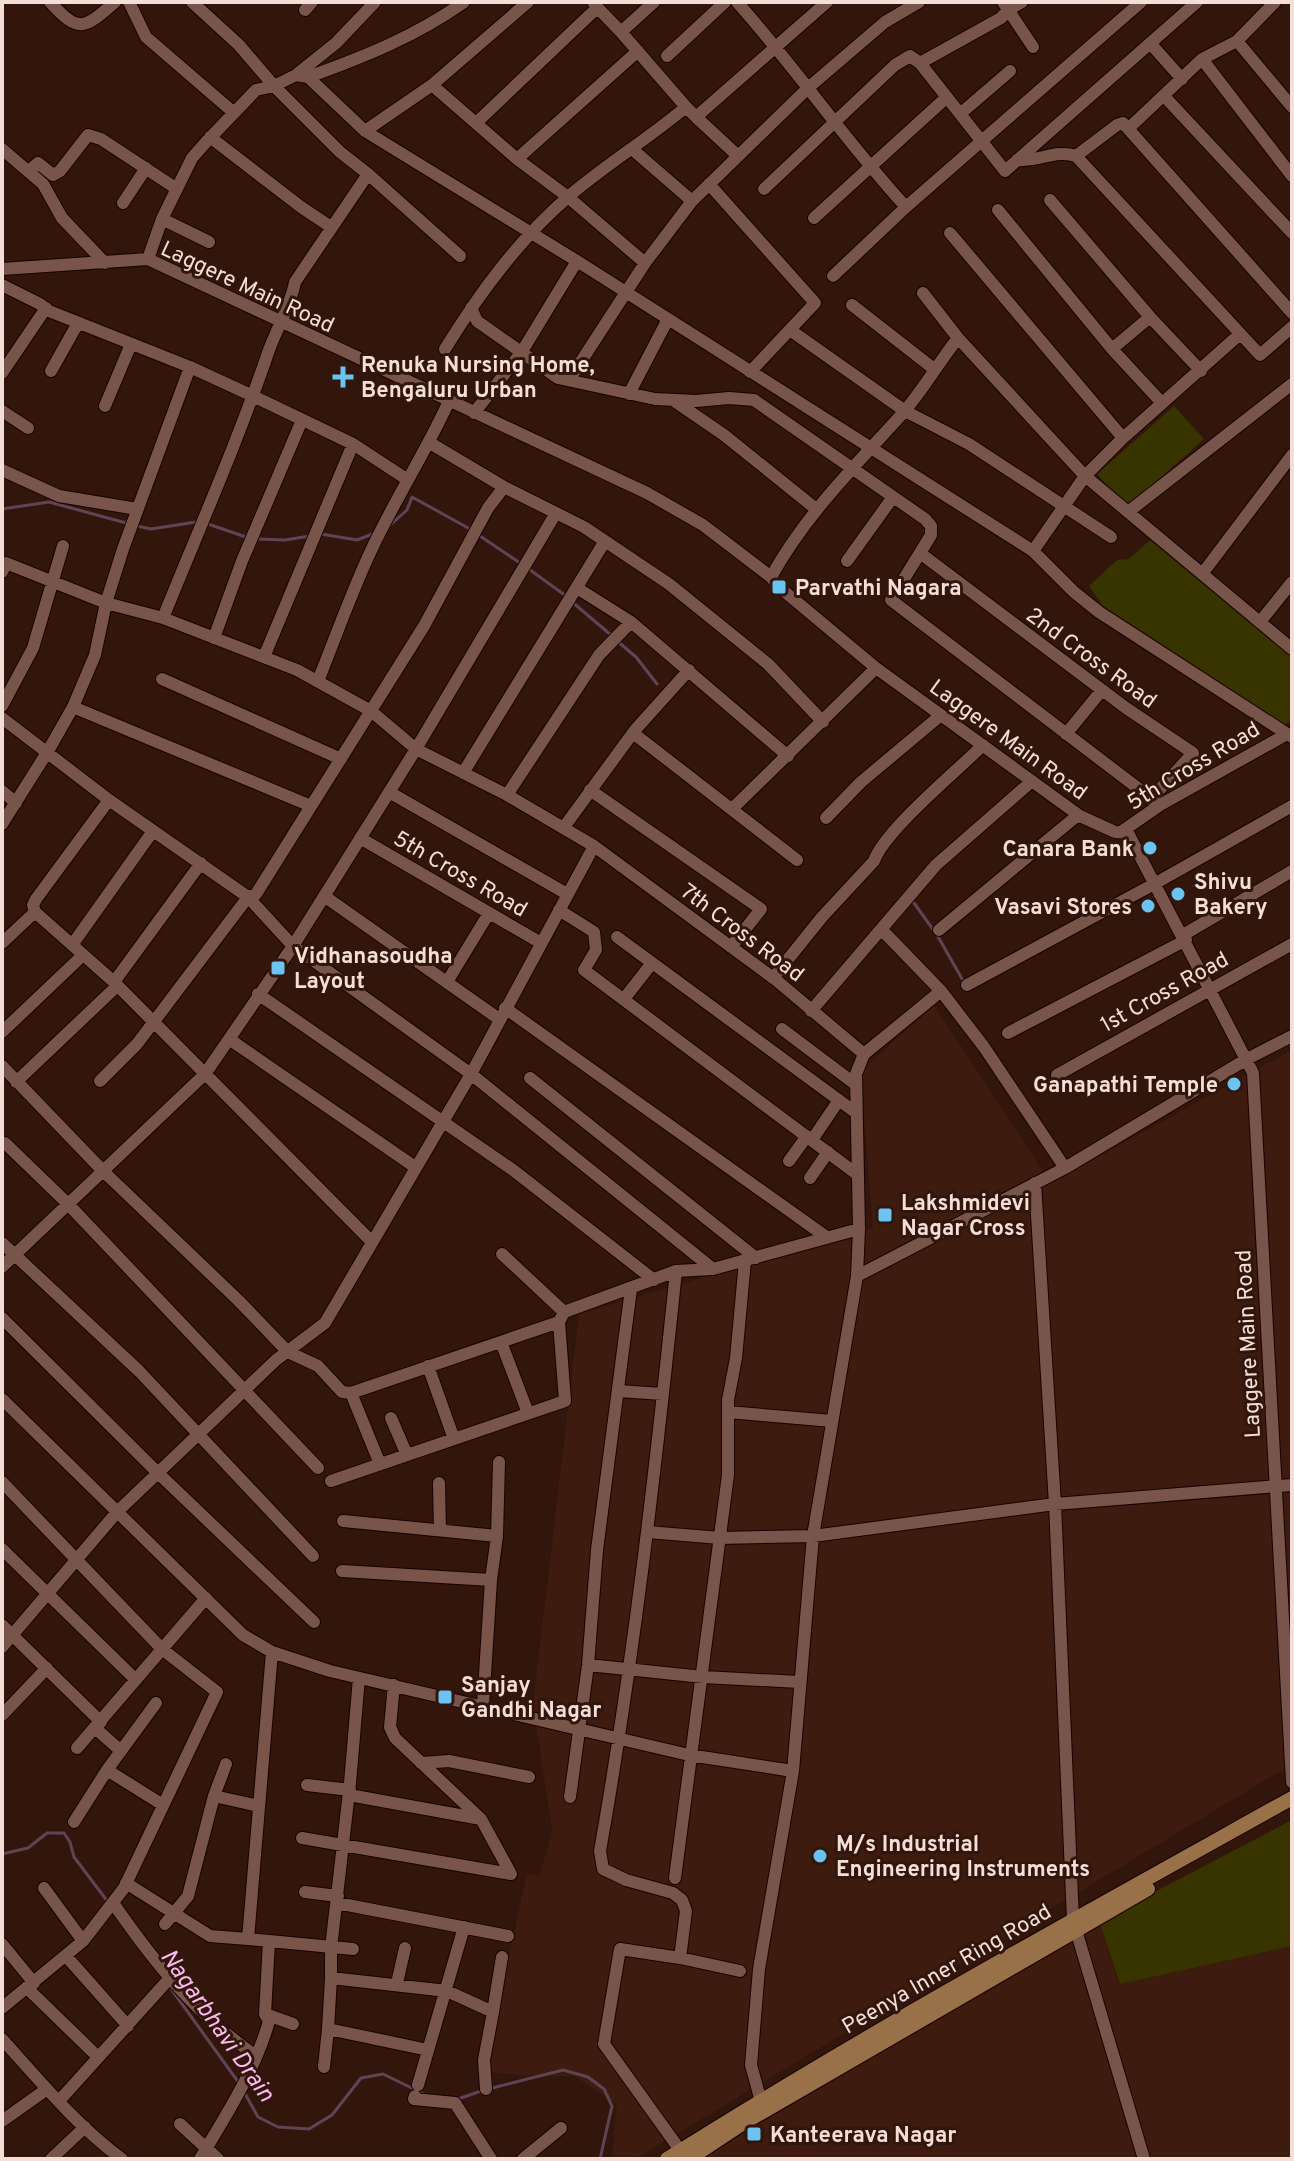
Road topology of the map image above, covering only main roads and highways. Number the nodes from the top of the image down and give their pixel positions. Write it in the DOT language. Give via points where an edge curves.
graph roads {
  1 [pos="1292,1798"];
  2 [pos="1292,1809"];
  3 [pos="1074,1926"];
  4 [pos="685,2155"];
  5 [pos="667,2159"];
  1 -- 3 [label="main road, Peenya Inner Ring Road"];
  2 -- 3 [label="main road, Peenya Inner Ring Road"];
  3 -- 4 [label="main road, Peenya Inner Ring Road"];
  4 -- 5 [label="main road, Peenya Inner Ring Road"];
}
